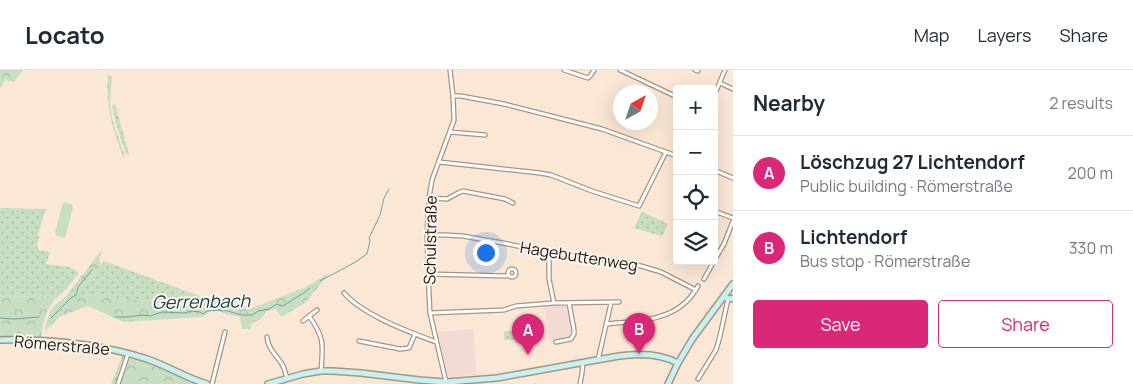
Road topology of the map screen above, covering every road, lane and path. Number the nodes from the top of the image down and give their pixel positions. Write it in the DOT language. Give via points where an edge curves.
graph roads {
  1 [pos="450,70"];
  2 [pos="564,70"];
  3 [pos="594,70"];
  4 [pos="620,70"];
  5 [pos="726,70"];
  6 [pos="720,83"];
  7 [pos="718,87"];
  8 [pos="733,89"];
  9 [pos="673,95"];
  10 [pos="453,96"];
  11 [pos="450,132"];
  12 [pos="485,136"];
  13 [pos="666,152"];
  14 [pos="673,155"];
  15 [pos="439,162"];
  16 [pos="718,172"];
  17 [pos="733,178"];
  18 [pos="429,198"];
  19 [pos="513,203"];
  20 [pos="718,213"];
  21 [pos="733,220"];
  22 [pos="427,235"];
  23 [pos="718,250"];
  24 [pos="549,253"];
  25 [pos="712,265"];
  26 [pos="428,274"];
  27 [pos="509,276"];
  28 [pos="704,279"];
  29 [pos="733,284"];
  30 [pos="344,294"];
  31 [pos="729,298"];
  32 [pos="569,302"];
  33 [pos="619,302"];
  34 [pos="554,303"];
  35 [pos="611,303"];
  36 [pos="317,310"];
  37 [pos="430,313"];
  38 [pos="309,316"];
  39 [pos="303,321"];
  40 [pos="606,324"];
  41 [pos="225,332"];
  42 [pos="415,334"];
  43 [pos="267,338"];
  44 [pos="0,340"];
  45 [pos="359,341"];
  46 [pos="436,342"];
  47 [pos="556,342"];
  48 [pos="128,353"];
  49 [pos="598,360"];
  50 [pos="583,362"];
  51 [pos="678,363"];
  52 [pos="320,371"];
  53 [pos="287,379"];
  54 [pos="698,379"];
  55 [pos="446,382"];
  56 [pos="118,384"];
  57 [pos="207,384"];
  58 [pos="212,384"];
  59 [pos="268,384"];
  60 [pos="580,384"];
  61 [pos="668,384"];
  1 -- 10 [label="street, Schulstraße"];
  2 -- 3 [label="street" via="588,78"];
  4 -- 9 [label="street"];
  5 -- 6 [label="street"];
  6 -- 7 [label="street"];
  6 -- 8 [label="street"];
  10 -- 11 [label="street, Schulstraße" via="454,120"];
  10 -- 13 [label="street" via="504,104 602,129"];
  11 -- 12 [label="street"];
  11 -- 15 [label="street, Schulstraße"];
  13 -- 14 [label="street"];
  13 -- 15 [label="street" via="639,206 551,175"];
  15 -- 18 [label="street, Schulstraße"];
  16 -- 17 [label="street"];
  18 -- 19 [label="street" via="447,199 463,191"];
  18 -- 22 [label="street, Schulstraße"];
  20 -- 21 [label="street"];
  21 -- 23 [label="street"];
  22 -- 24 [label="street, Hagebuttenweg" via="486,240"];
  22 -- 26 [label="street, Schulstraße"];
  24 -- 34 [label="street" via="549,279"];
  24 -- 40 [label="street, Hagebuttenweg" via="642,266 697,288 687,302 668,314"];
  25 -- 28 [label="street"];
  26 -- 27 [label="street"];
  26 -- 37 [label="street, Schulstraße"];
  29 -- 31 [label="street"];
  30 -- 42 [label="street" via="361,307"];
  31 -- 51 [label="street" via="693,338"];
  31 -- 54 [label="street" via="716,350"];
  32 -- 34 [label="street"];
  32 -- 35 [label="street"];
  32 -- 47 [label="street" via="574,334 571,339"];
  33 -- 35 [label="street"];
  34 -- 37 [label="street" via="504,310"];
  35 -- 40 [label="street"];
  36 -- 38 [label="street"];
  37 -- 46 [label="street, Schulstraße"];
  38 -- 39 [label="street"];
  38 -- 52 [label="street" via="323,344"];
  40 -- 49 [label="street"];
  41 -- 58 [label="street"];
  42 -- 45 [label="street" via="410,348"];
  42 -- 46 [label="street"];
  43 -- 53 [label="street" via="283,365"];
  44 -- 48 [label="street, Römerstraße" via="83,345"];
  46 -- 55 [label="street, Schulstraße"];
  48 -- 56 [label="street"];
  48 -- 57 [label="street, Römerstraße"];
  49 -- 50 [label="street"];
  49 -- 51 [label="street" via="648,354"];
  50 -- 55 [label="street" via="497,378"];
  50 -- 60 [label="street"];
  51 -- 61 [label="street"];
  52 -- 53 [label="street"];
  52 -- 55 [label="street"];
  53 -- 59 [label="street"];
}
